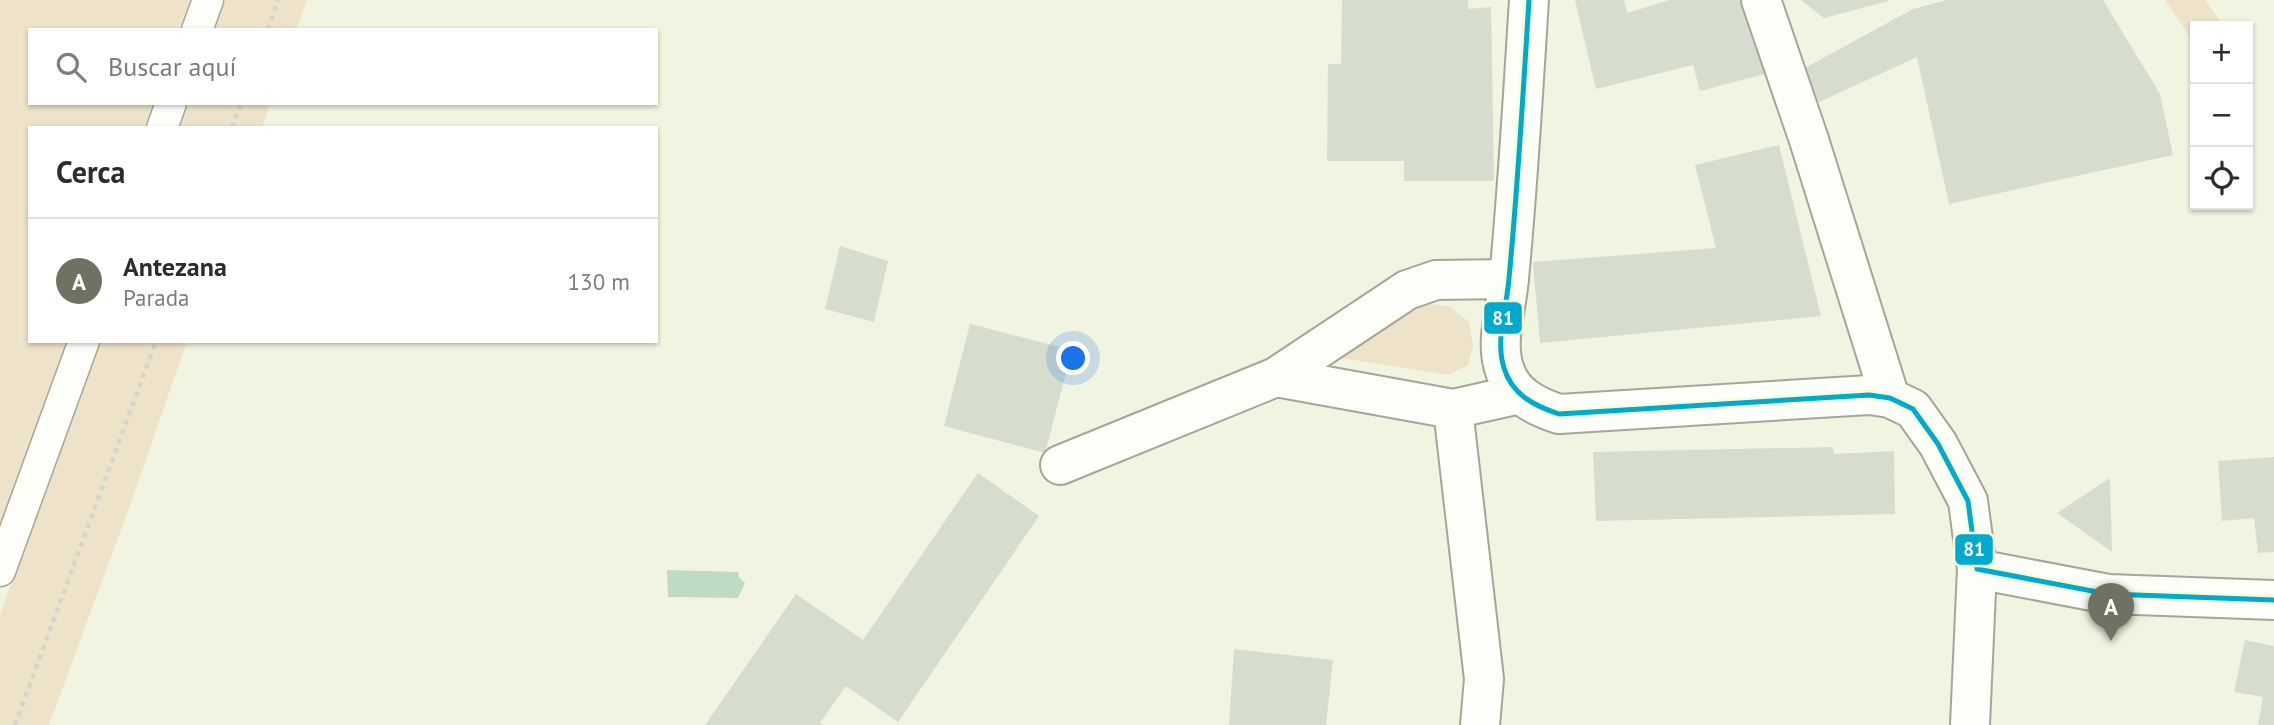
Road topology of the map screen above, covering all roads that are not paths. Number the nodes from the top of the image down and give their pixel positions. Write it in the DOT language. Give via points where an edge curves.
graph roads {
  1 [pos="208,0"];
  2 [pos="1530,0"];
  3 [pos="1761,0"];
  4 [pos="198,28"];
  5 [pos="170,105"];
  6 [pos="163,126"];
  7 [pos="1509,279"];
  8 [pos="83,343"];
  9 [pos="1276,377"];
  10 [pos="1520,394"];
  11 [pos="1890,398"];
  12 [pos="1453,409"];
  13 [pos="1060,465"];
  14 [pos="1977,569"];
  15 [pos="0,571"];
  16 [pos="2274,600"];
  17 [pos="1480,725"];
  18 [pos="1970,725"];
  1 -- 4 [label="lane"];
  2 -- 7 [label="street"];
  3 -- 11 [label="street"];
  5 -- 6 [label="lane"];
  7 -- 9 [label="street" via="1436,279 1407,290"];
  7 -- 10 [label="street" via="1500,349 1504,371"];
  8 -- 15 [label="lane"];
  9 -- 12 [label="street"];
  9 -- 13 [label="street"];
  10 -- 11 [label="street" via="1535,406 1559,414 1869,395"];
  10 -- 12 [label="street"];
  11 -- 14 [label="street" via="1913,409 1968,502"];
  12 -- 17 [label="street" via="1484,679"];
  14 -- 16 [label="street" via="2108,594"];
  14 -- 18 [label="street"];
}
